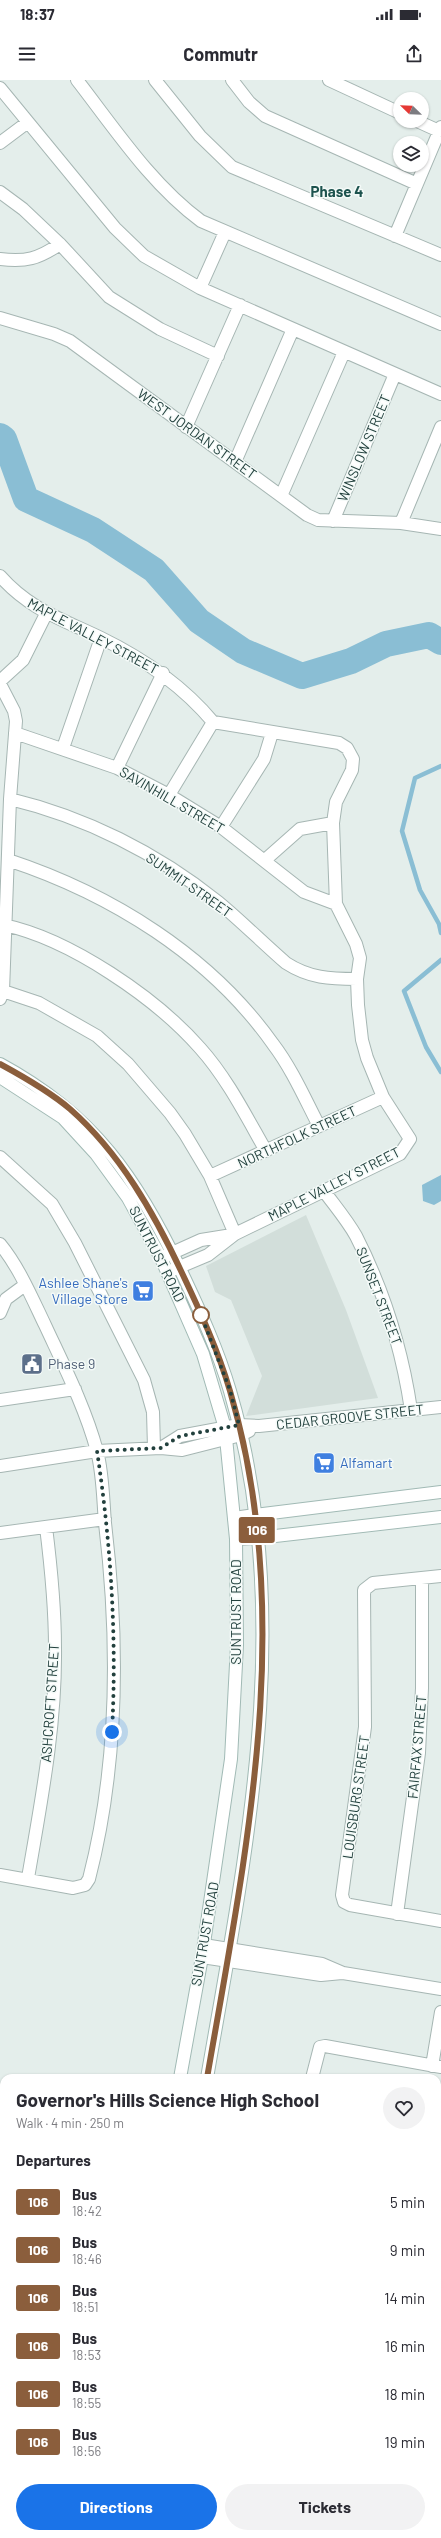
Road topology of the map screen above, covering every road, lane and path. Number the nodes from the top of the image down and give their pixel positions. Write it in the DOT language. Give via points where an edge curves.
graph roads {
  1 [pos="77,80"];
  2 [pos="155,80"];
  3 [pos="232,80"];
  4 [pos="329,80"];
  5 [pos="0,88"];
  6 [pos="393,110"];
  7 [pos="28,122"];
  8 [pos="429,125"];
  9 [pos="440,129"];
  10 [pos="0,143"];
  11 [pos="417,184"];
  12 [pos="0,192"];
  13 [pos="225,232"];
  14 [pos="395,236"];
  15 [pos="60,244"];
  16 [pos="441,255"];
  17 [pos="0,259"];
  18 [pos="200,288"];
  19 [pos="240,305"];
  20 [pos="0,318"];
  21 [pos="441,324"];
  22 [pos="293,329"];
  23 [pos="344,352"];
  24 [pos="218,356"];
  25 [pos="395,374"];
  26 [pos="441,394"];
  27 [pos="186,427"];
  28 [pos="441,427"];
  29 [pos="235,462"];
  30 [pos="281,496"];
  31 [pos="333,521"];
  32 [pos="401,523"];
  33 [pos="441,528"];
  34 [pos="0,576"];
  35 [pos="46,614"];
  36 [pos="101,638"];
  37 [pos="163,674"];
  38 [pos="0,682"];
  39 [pos="212,722"];
  40 [pos="15,733"];
  41 [pos="272,733"];
  42 [pos="63,748"];
  43 [pos="117,768"];
  44 [pos="170,795"];
  45 [pos="10,799"];
  46 [pos="333,823"];
  47 [pos="221,827"];
  48 [pos="8,860"];
  49 [pos="265,860"];
  50 [pos="336,904"];
  51 [pos="4,925"];
  52 [pos="357,979"];
  53 [pos="2,995"];
  54 [pos="0,1064"];
  55 [pos="0,1077"];
  56 [pos="383,1097"];
  57 [pos="319,1126"];
  58 [pos="266,1151"];
  59 [pos="0,1157"];
  60 [pos="210,1176"];
  61 [pos="324,1191"];
  62 [pos="235,1234"];
  63 [pos="0,1244"];
  64 [pos="172,1252"];
  65 [pos="161,1258"];
  66 [pos="179,1267"];
  67 [pos="168,1272"];
  68 [pos="25,1285"];
  69 [pos="0,1313"];
  70 [pos="75,1388"];
  71 [pos="0,1400"];
  72 [pos="441,1407"];
  73 [pos="411,1410"];
  74 [pos="240,1430"];
  75 [pos="226,1433"];
  76 [pos="158,1448"];
  77 [pos="97,1451"];
  78 [pos="0,1466"];
  79 [pos="441,1492"];
  80 [pos="255,1515"];
  81 [pos="441,1516"];
  82 [pos="234,1518"];
  83 [pos="105,1519"];
  84 [pos="46,1527"];
  85 [pos="0,1533"];
  86 [pos="258,1538"];
  87 [pos="236,1539"];
  88 [pos="441,1576"];
  89 [pos="422,1578"];
  90 [pos="0,1875"];
  91 [pos="28,1878"];
  92 [pos="397,1914"];
  93 [pos="441,1920"];
  94 [pos="204,1945"];
  95 [pos="229,1949"];
  96 [pos="202,1958"];
  97 [pos="227,1961"];
  98 [pos="343,1973"];
  99 [pos="441,1989"];
  100 [pos="441,2012"];
  101 [pos="436,2067"];
  102 [pos="181,2074"];
  103 [pos="208,2074"];
  104 [pos="313,2074"];
  1 -- 13 [label="street" via="158,184 201,221"];
  2 -- 14 [label="street" via="204,141 232,167"];
  3 -- 11 [label="street" via="265,116"];
  4 -- 6 [label="street"];
  5 -- 7 [label="street"];
  7 -- 10 [label="street"];
  7 -- 18 [label="street" via="120,232 144,256"];
  8 -- 9 [label="street"];
  9 -- 11 [label="street"];
  11 -- 14 [label="street"];
  12 -- 15 [label="street" via="23,209"];
  13 -- 18 [label="street"];
  13 -- 21 [label="street"];
  14 -- 16 [label="street"];
  15 -- 17 [label="street" via="44,255 22,261"];
  15 -- 24 [label="street" via="109,297 160,329"];
  18 -- 19 [label="street"];
  19 -- 22 [label="street"];
  19 -- 24 [label="street"];
  20 -- 27 [label="street, WEST JORDAN STREET" via="70,341"];
  22 -- 23 [label="street"];
  22 -- 29 [label="street"];
  23 -- 25 [label="street"];
  23 -- 30 [label="street"];
  24 -- 27 [label="street"];
  25 -- 26 [label="street"];
  25 -- 31 [label="street, WINSLOW STREET"];
  27 -- 29 [label="street, WEST JORDAN STREET"];
  28 -- 32 [label="street"];
  29 -- 30 [label="street, WEST JORDAN STREET"];
  30 -- 31 [label="street, WEST JORDAN STREET" via="307,515 318,520"];
  31 -- 32 [label="street, WEST JORDAN STREET"];
  32 -- 33 [label="street, WEST JORDAN STREET"];
  34 -- 35 [label="street, MAPLE VALLEY STREET" via="14,592"];
  35 -- 36 [label="street, MAPLE VALLEY STREET"];
  35 -- 38 [label="street" via="23,660"];
  36 -- 37 [label="street, MAPLE VALLEY STREET"];
  36 -- 42 [label="street"];
  37 -- 39 [label="street, MAPLE VALLEY STREET" via="195,700"];
  37 -- 43 [label="street"];
  38 -- 40 [label="street" via="14,711"];
  39 -- 41 [label="street, MAPLE VALLEY STREET"];
  39 -- 44 [label="street"];
  40 -- 42 [label="street, SAVINHILL STREET"];
  40 -- 45 [label="street"];
  41 -- 46 [label="street, MAPLE VALLEY STREET" via="339,743 347,748 353,759 352,770 338,793"];
  41 -- 47 [label="street" via="264,759"];
  42 -- 43 [label="street, SAVINHILL STREET"];
  43 -- 44 [label="street, SAVINHILL STREET"];
  44 -- 47 [label="street, SAVINHILL STREET"];
  45 -- 48 [label="street"];
  45 -- 52 [label="street, SUMMIT STREET" via="44,807 82,821 144,852 218,902 286,963 298,970 328,979"];
  46 -- 49 [label="street" via="300,830"];
  46 -- 50 [label="street, MAPLE VALLEY STREET"];
  47 -- 49 [label="street, SAVINHILL STREET"];
  48 -- 51 [label="street"];
  48 -- 57 [label="street" via="38,870 99,898 157,932 201,966 252,1016 274,1044"];
  49 -- 50 [label="street, SAVINHILL STREET" via="304,892"];
  50 -- 52 [label="street, MAPLE VALLEY STREET" via="356,944 360,958"];
  51 -- 53 [label="street"];
  51 -- 58 [label="street" via="24,929 99,967 136,991 173,1022 201,1049 238,1103"];
  52 -- 56 [label="street, MAPLE VALLEY STREET" via="362,1040"];
  53 -- 60 [label="street" via="39,1003 97,1036 128,1064 170,1113"];
  54 -- 64 [label="street, SUNTRUST ROAD" via="52,1095 87,1126 141,1194"];
  55 -- 65 [label="street, SUNTRUST ROAD" via="46,1104 78,1134 128,1198"];
  56 -- 57 [label="street, NORTHFOLK STREET"];
  56 -- 61 [label="street, MAPLE VALLEY STREET" via="410,1139 406,1147 400,1154"];
  57 -- 58 [label="street, NORTHFOLK STREET"];
  58 -- 60 [label="street, NORTHFOLK STREET"];
  59 -- 76 [label="street" via="52,1204 75,1243 144,1380 153,1412"];
  60 -- 62 [label="street"];
  61 -- 62 [label="street, MAPLE VALLEY STREET"];
  61 -- 73 [label="street, SUNSET STREET" via="355,1235 380,1290 402,1356"];
  62 -- 64 [label="street" via="201,1240"];
  62 -- 66 [label="street" via="208,1255"];
  63 -- 68 [label="street"];
  64 -- 65 [label="street"];
  64 -- 66 [label="street, SUNTRUST ROAD"];
  65 -- 67 [label="street, SUNTRUST ROAD"];
  66 -- 67 [label="street"];
  66 -- 74 [label="street, SUNTRUST ROAD" via="215,1348 230,1390"];
  67 -- 75 [label="street, SUNTRUST ROAD" via="203,1354"];
  68 -- 69 [label="street" via="6,1299"];
  68 -- 70 [label="street"];
  70 -- 71 [label="street"];
  70 -- 77 [label="street"];
  72 -- 73 [label="street, CEDAR GROOVE STREET"];
  73 -- 74 [label="street, CEDAR GROOVE STREET"];
  74 -- 75 [label="street"];
  74 -- 80 [label="street, SUNTRUST ROAD"];
  75 -- 76 [label="street" via="180,1436"];
  75 -- 82 [label="street, SUNTRUST ROAD"];
  76 -- 77 [label="street"];
  77 -- 78 [label="street"];
  77 -- 83 [label="street"];
  79 -- 80 [label="street"];
  80 -- 82 [label="street"];
  80 -- 86 [label="street, SUNTRUST ROAD"];
  81 -- 86 [label="street"];
  82 -- 87 [label="street, SUNTRUST ROAD"];
  83 -- 84 [label="street"];
  83 -- 91 [label="street" via="114,1630 114,1704 108,1782 91,1871 85,1885 79,1887"];
  84 -- 85 [label="street"];
  84 -- 91 [label="street, ASHCROFT STREET" via="53,1583 54,1686 45,1777"];
  86 -- 87 [label="street"];
  86 -- 95 [label="street, SUNTRUST ROAD" via="263,1642 258,1760"];
  87 -- 94 [label="street, SUNTRUST ROAD" via="237,1645 231,1759"];
  88 -- 89 [label="street"];
  89 -- 92 [label="street, FAIRFAX STREET" via="419,1753"];
  89 -- 92 [label="street, LOUISBURG STREET" via="373,1583 367,1587 364,1594 365,1727 342,1895 344,1902 350,1905"];
  90 -- 91 [label="street"];
  92 -- 93 [label="street, LOUISBURG STREET"];
  94 -- 95 [label="street"];
  94 -- 96 [label="street, SUNTRUST ROAD"];
  95 -- 97 [label="street, SUNTRUST ROAD"];
  95 -- 98 [label="street" via="322,1964"];
  96 -- 97 [label="street"];
  96 -- 102 [label="street, SUNTRUST ROAD"];
  97 -- 98 [label="street" via="321,1975"];
  97 -- 103 [label="street, SUNTRUST ROAD"];
  98 -- 99 [label="street"];
  100 -- 101 [label="street"];
  101 -- 104 [label="street" via="320,2046"];
}
